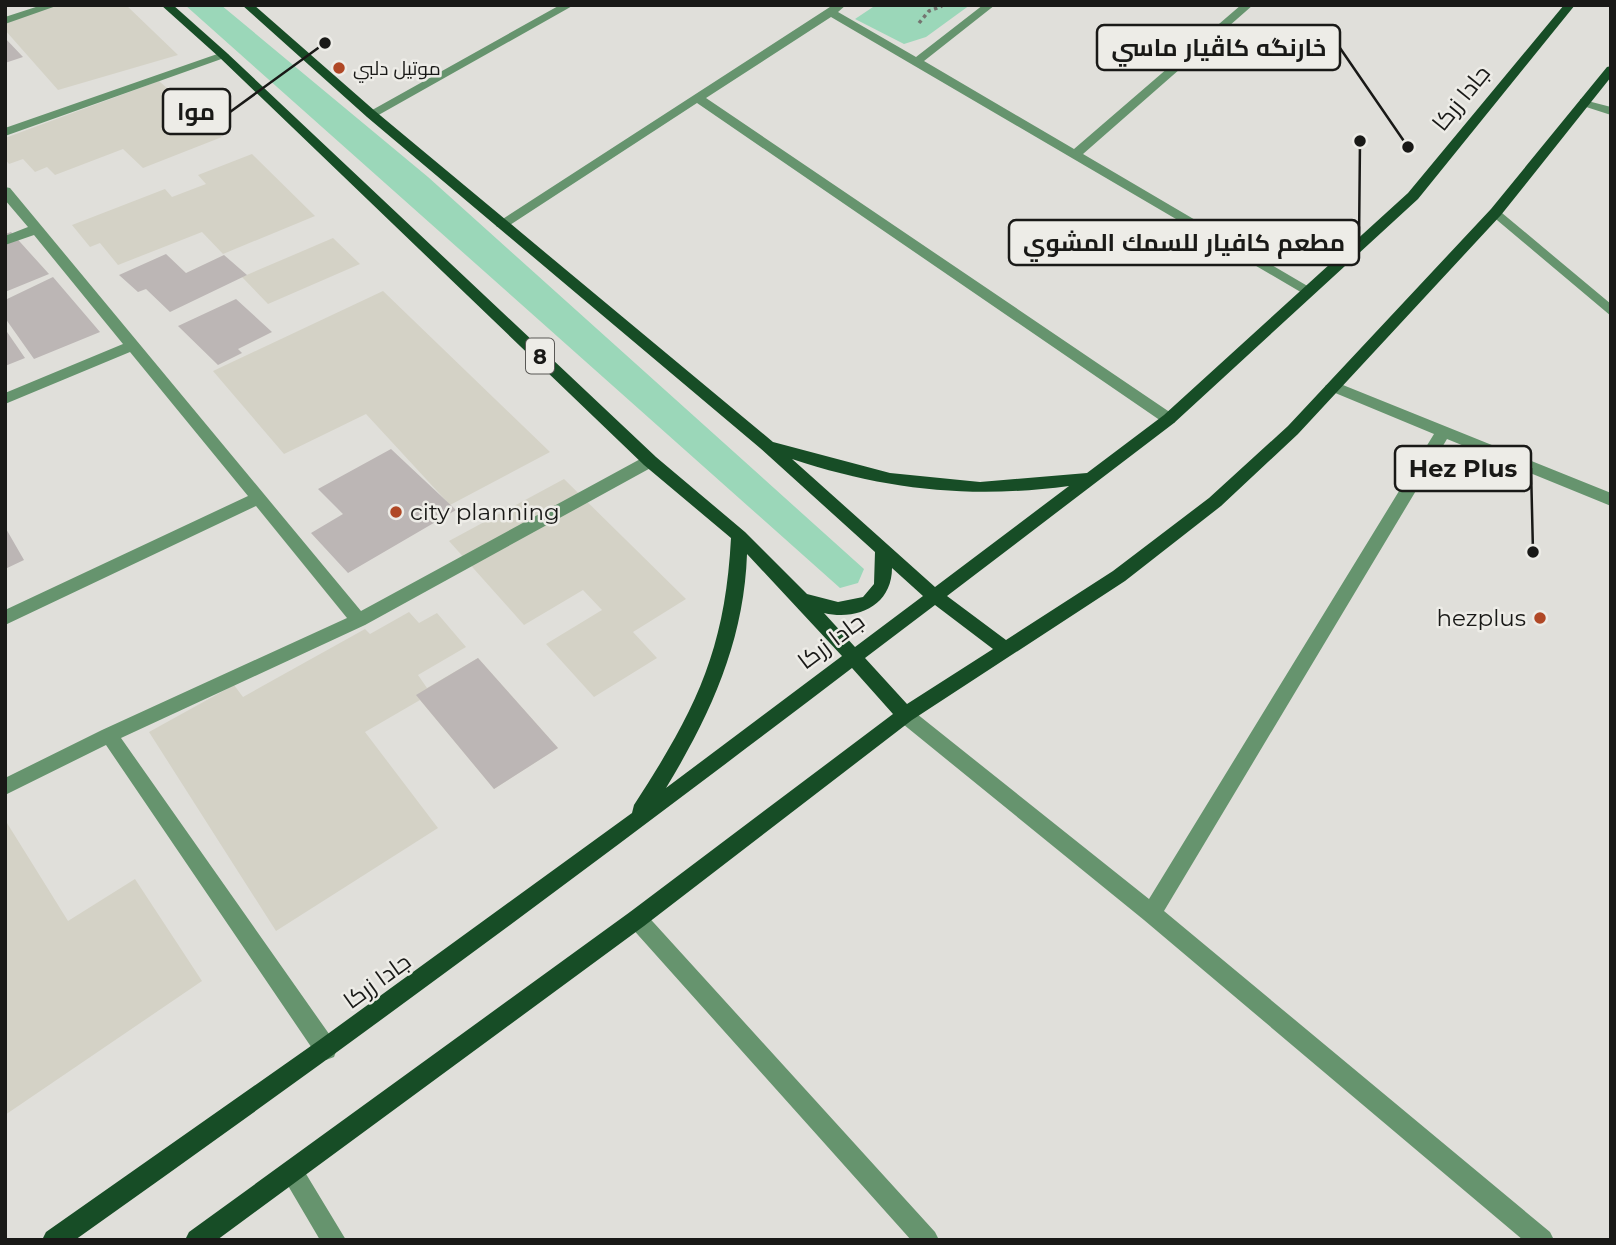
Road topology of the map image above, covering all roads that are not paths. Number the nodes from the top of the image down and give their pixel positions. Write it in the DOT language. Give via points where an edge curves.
graph roads {
  1 [pos="54,5"];
  2 [pos="166,5"];
  3 [pos="247,5"];
  4 [pos="541,5"];
  5 [pos="569,5"];
  6 [pos="990,5"];
  7 [pos="1248,5"];
  8 [pos="1570,5"];
  9 [pos="836,8"];
  10 [pos="553,14"];
  11 [pos="5,21"];
  12 [pos="223,55"];
  13 [pos="916,62"];
  14 [pos="1611,69"];
  15 [pos="698,98"];
  16 [pos="1584,102"];
  17 [pos="1611,111"];
  18 [pos="371,114"];
  19 [pos="5,132"];
  20 [pos="1074,155"];
  21 [pos="5,191"];
  22 [pos="1496,212"];
  23 [pos="502,224"];
  24 [pos="36,229"];
  25 [pos="5,241"];
  26 [pos="1309,291"];
  27 [pos="1611,312"];
  28 [pos="134,345"];
  29 [pos="1333,386"];
  30 [pos="5,399"];
  31 [pos="1169,419"];
  32 [pos="1443,432"];
  33 [pos="766,444"];
  34 [pos="650,461"];
  35 [pos="1090,478"];
  36 [pos="259,498"];
  37 [pos="1611,500"];
  38 [pos="739,536"];
  39 [pos="883,550"];
  40 [pos="796,593"];
  41 [pos="933,596"];
  42 [pos="5,618"];
  43 [pos="359,620"];
  44 [pos="1004,648"];
  45 [pos="852,655"];
  46 [pos="905,715"];
  47 [pos="109,736"];
  48 [pos="5,788"];
  49 [pos="632,824"];
  50 [pos="1151,913"];
  51 [pos="637,919"];
  52 [pos="326,1049"];
  53 [pos="292,1172"];
  54 [pos="54,1240"];
  55 [pos="197,1240"];
  56 [pos="334,1240"];
  57 [pos="927,1240"];
  58 [pos="1542,1240"];
  1 -- 11 [label="street"];
  2 -- 12 [label="main road, 8"];
  3 -- 18 [label="main road"];
  4 -- 10 [label="street"];
  5 -- 10 [label="street"];
  6 -- 13 [label="street"];
  7 -- 20 [label="street"];
  8 -- 26 [label="main road, جادا زرکا" via="1413,195"];
  9 -- 13 [label="street"];
  9 -- 15 [label="street"];
  10 -- 18 [label="street"];
  12 -- 19 [label="street"];
  12 -- 34 [label="main road, 8"];
  13 -- 20 [label="street"];
  14 -- 16 [label="main road"];
  15 -- 23 [label="street"];
  15 -- 31 [label="street"];
  16 -- 17 [label="street"];
  16 -- 22 [label="main road"];
  18 -- 23 [label="main road"];
  20 -- 26 [label="street"];
  21 -- 24 [label="street"];
  22 -- 27 [label="street"];
  22 -- 29 [label="main road"];
  23 -- 33 [label="main road"];
  24 -- 25 [label="street"];
  24 -- 28 [label="street"];
  26 -- 31 [label="main road, جادا زرکا"];
  28 -- 30 [label="street"];
  28 -- 36 [label="street"];
  29 -- 32 [label="street"];
  29 -- 44 [label="main road" via="1256,466 1178,532 1119,576"];
  31 -- 35 [label="main road, جادا زرکا"];
  32 -- 37 [label="street"];
  32 -- 50 [label="street"];
  33 -- 35 [label="main road" via="840,469 923,484 1008,487"];
  33 -- 39 [label="main road"];
  34 -- 38 [label="main road, 8"];
  34 -- 43 [label="street"];
  35 -- 41 [label="main road, جادا زرکا"];
  36 -- 42 [label="street"];
  36 -- 43 [label="street"];
  38 -- 40 [label="main road, 8"];
  38 -- 49 [label="main road" via="735,602 716,673 682,748"];
  39 -- 40 [label="main road" via="883,582 861,605 824,609"];
  39 -- 41 [label="main road"];
  40 -- 45 [label="main road, 8"];
  41 -- 44 [label="main road"];
  41 -- 45 [label="main road, جادا زرکا"];
  43 -- 47 [label="street"];
  44 -- 46 [label="main road"];
  45 -- 46 [label="main road, 8"];
  45 -- 49 [label="main road, جادا زرکا"];
  46 -- 50 [label="street"];
  46 -- 51 [label="main road"];
  47 -- 48 [label="street"];
  47 -- 52 [label="street"];
  49 -- 52 [label="main road, جادا زرکا"];
  50 -- 58 [label="street"];
  51 -- 53 [label="main road"];
  51 -- 57 [label="street"];
  52 -- 54 [label="main road, جادا زرکا"];
  53 -- 55 [label="main road"];
  53 -- 56 [label="street"];
}
